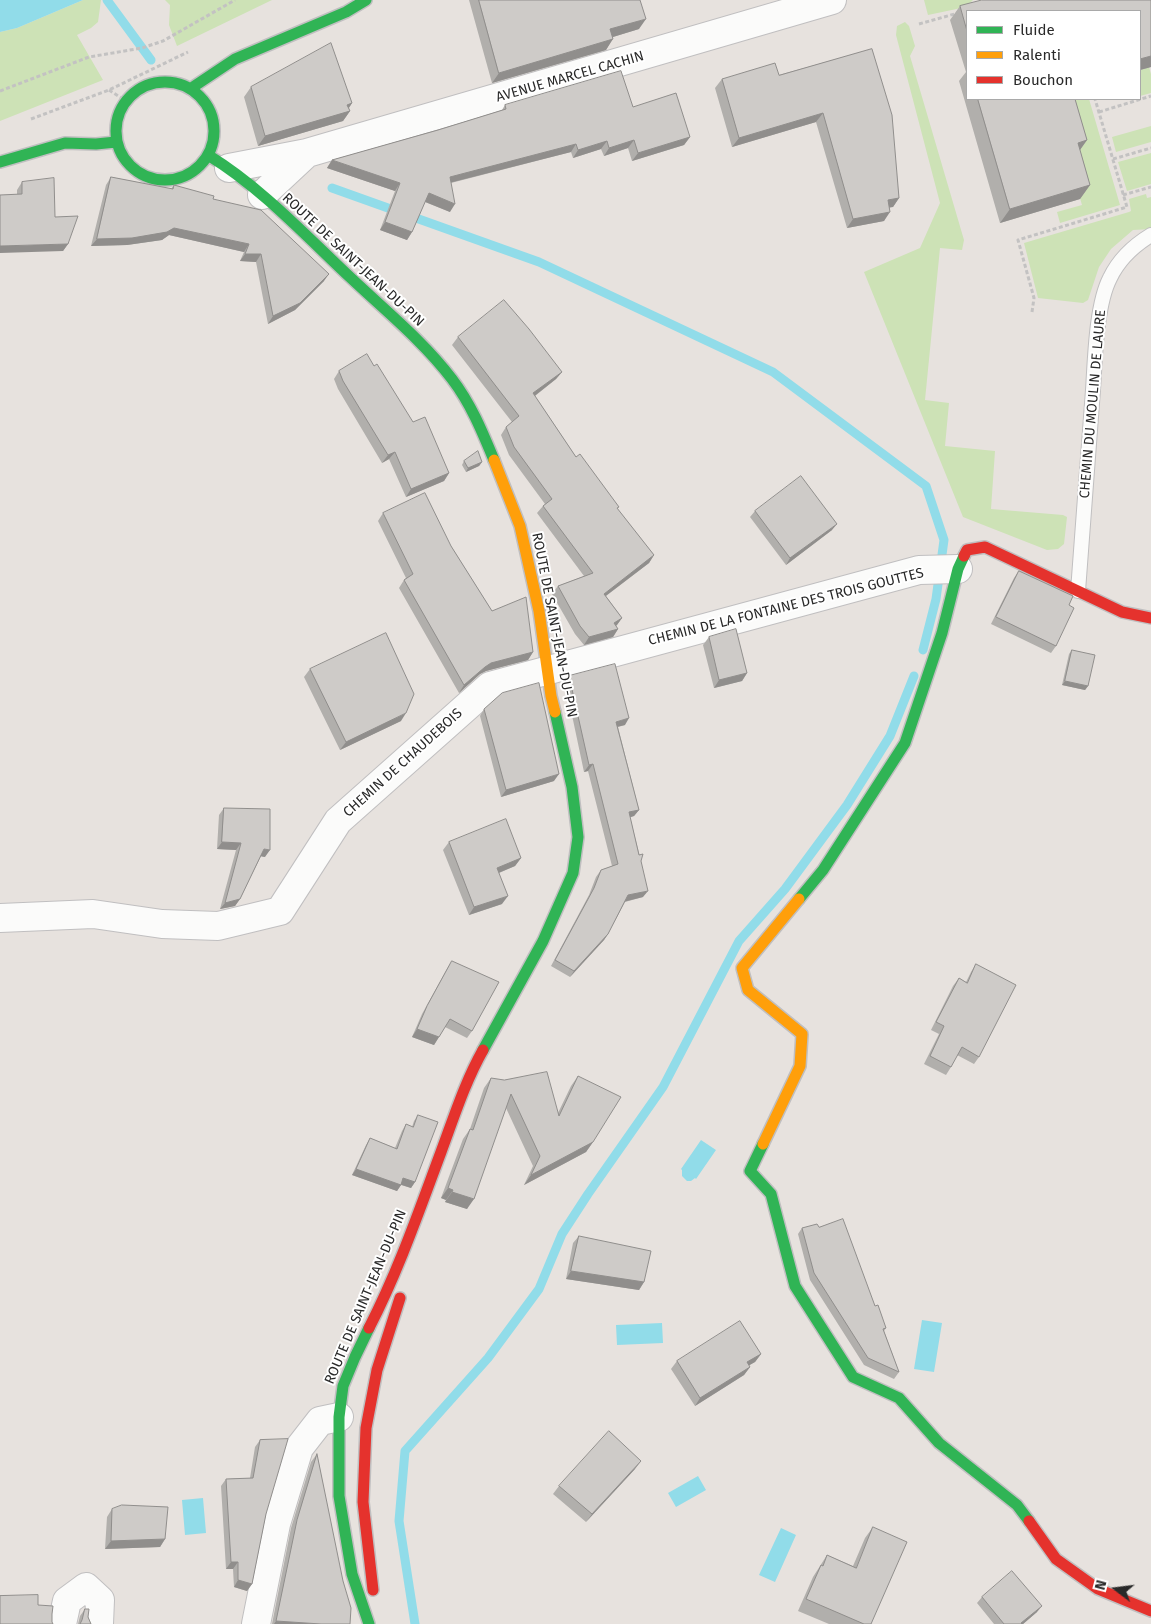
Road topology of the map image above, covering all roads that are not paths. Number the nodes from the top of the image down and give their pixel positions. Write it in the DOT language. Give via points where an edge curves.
graph roads {
  1 [pos="366,0"];
  2 [pos="832,0"];
  3 [pos="190,89"];
  4 [pos="116,142"];
  5 [pos="307,153"];
  6 [pos="218,161"];
  7 [pos="0,162"];
  8 [pos="262,194"];
  9 [pos="1151,235"];
  10 [pos="958,569"];
  11 [pos="1078,591"];
  12 [pos="1151,618"];
  13 [pos="548,669"];
  14 [pos="0,918"];
  15 [pos="428,1190"];
  16 [pos="416,1252"];
  17 [pos="404,1285"];
  18 [pos="339,1417"];
  19 [pos="1151,1611"];
  20 [pos="62,1624"];
  21 [pos="99,1624"];
  22 [pos="256,1624"];
  23 [pos="369,1624"];
  24 [pos="377,1624"];
  1 -- 3 [label="main road" via="346,12 235,59"];
  2 -- 5 [label="street, AVENUE MARCEL CACHIN"];
  3 -- 4 [label="main road" via="163,82 136,91 119,114"];
  3 -- 6 [label="main road" via="210,111"];
  4 -- 6 [label="main road" via="121,156 131,168 158,181 172,180 199,166"];
  4 -- 7 [label="main road" via="65,143"];
  5 -- 6 [label="street, AVENUE MARCEL CACHIN"];
  5 -- 8 [label="street, AVENUE MARCEL CACHIN"];
  6 -- 8 [label="main road, ROUTE DE SAINT-JEAN-DU-PIN"];
  8 -- 13 [label="main road, ROUTE DE SAINT-JEAN-DU-PIN" via="423,346 452,379 478,420 520,526"];
  9 -- 11 [label="lane, CHEMIN DU MOULIN DE LAURE" via="1121,259 1109,280 1102,303"];
  10 -- 11 [label="main road" via="967,550 985,547"];
  10 -- 13 [label="street, CHEMIN DE LA FONTAINE DES TROIS GOUTTES" via="919,570"];
  10 -- 19 [label="main road" via="942,634 905,743 823,870 742,968 748,990 802,1034 800,1066 750,1171 771,1194 795,1286 853,1376 899,1398 938,1443 1018,1505 1056,1559 1098,1589"];
  11 -- 12 [label="main road" via="1122,612"];
  13 -- 14 [label="street, CHEMIN DE CHAUDEBOIS" via="490,686 338,821 280,911 218,926 162,924 93,914"];
  13 -- 15 [label="main road, ROUTE DE SAINT-JEAN-DU-PIN" via="572,787 578,837 573,873 543,940 470,1074"];
  15 -- 16 [label="main road, ROUTE DE SAINT-JEAN-DU-PIN"];
  15 -- 18 [label="main road, ROUTE DE SAINT-JEAN-DU-PIN" via="343,1386"];
  17 -- 24 [label="main road" via="377,1370 366,1428 363,1502"];
  18 -- 22 [label="street" via="320,1421 299,1448 276,1524"];
  18 -- 23 [label="main road, ROUTE DE SAINT-JEAN-DU-PIN" via="339,1496 352,1574"];
  20 -- 21 [label="street" via="67,1602 86,1587 100,1600"];
}
